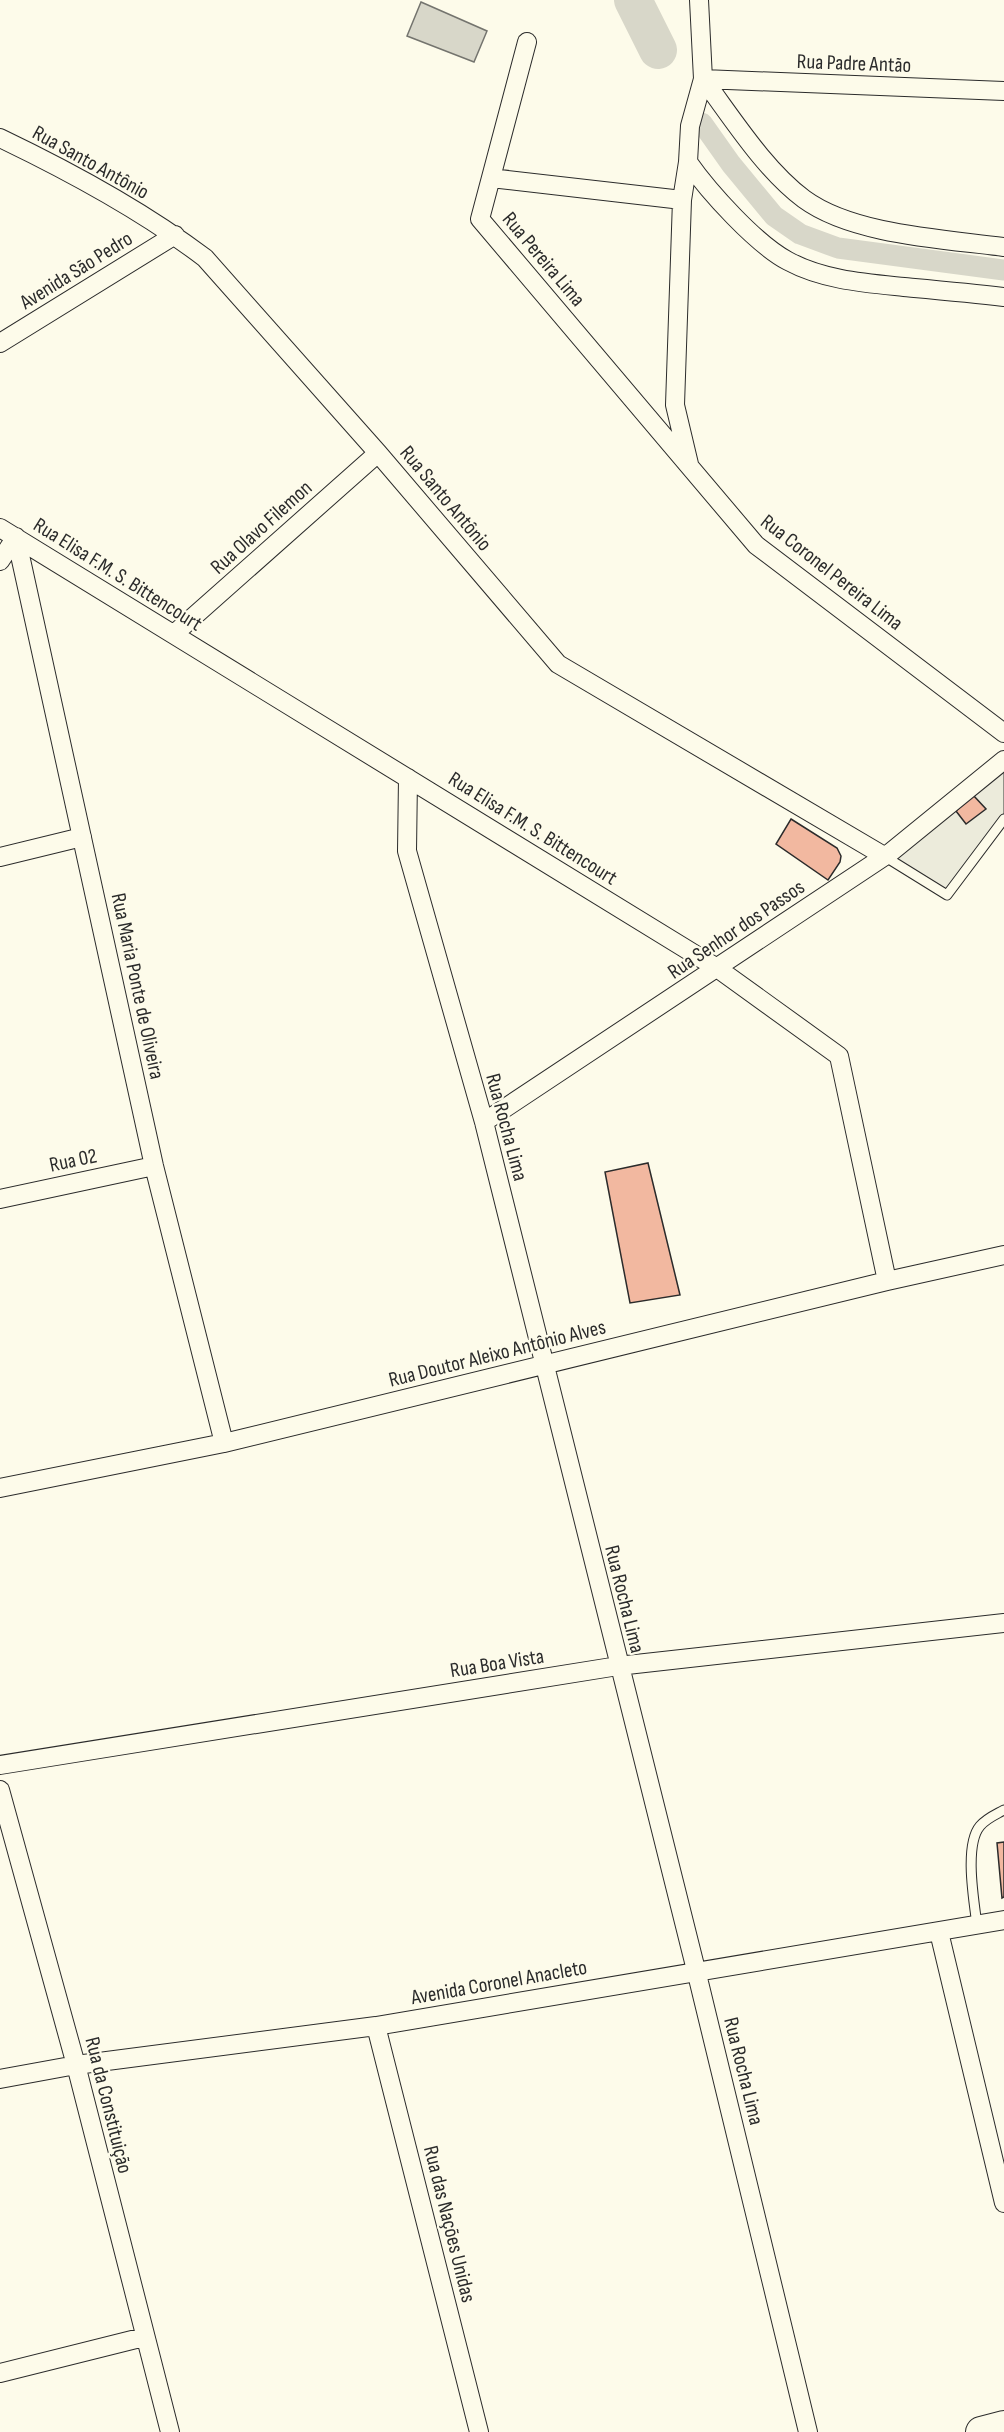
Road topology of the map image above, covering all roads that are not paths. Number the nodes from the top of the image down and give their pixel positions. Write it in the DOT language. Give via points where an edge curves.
graph roads {
  1 [pos="699,0"];
  2 [pos="527,42"];
  3 [pos="703,80"];
  4 [pos="1004,91"];
  5 [pos="0,138"];
  6 [pos="688,162"];
  7 [pos="491,178"];
  8 [pos="682,200"];
  9 [pos="175,235"];
  10 [pos="1004,247"];
  11 [pos="1004,297"];
  12 [pos="0,343"];
  13 [pos="378,453"];
  14 [pos="690,468"];
  15 [pos="8,533"];
  16 [pos="0,561"];
  17 [pos="174,634"];
  18 [pos="1004,733"];
  19 [pos="1004,760"];
  20 [pos="408,778"];
  21 [pos="1004,819"];
  22 [pos="82,837"];
  23 [pos="884,856"];
  24 [pos="0,857"];
  25 [pos="717,968"];
  26 [pos="484,1122"];
  27 [pos="154,1166"];
  28 [pos="0,1199"];
  29 [pos="1004,1255"];
  30 [pos="887,1281"];
  31 [pos="544,1365"];
  32 [pos="224,1443"];
  33 [pos="0,1488"];
  34 [pos="1004,1623"];
  35 [pos="618,1666"];
  36 [pos="0,1765"];
  37 [pos="0,1790"];
  38 [pos="1004,1810"];
  39 [pos="1004,1920"];
  40 [pos="977,1925"];
  41 [pos="939,1932"];
  42 [pos="696,1970"];
  43 [pos="376,2026"];
  44 [pos="76,2065"];
  45 [pos="0,2079"];
  46 [pos="1004,2203"];
  47 [pos="144,2337"];
  48 [pos="0,2373"];
  49 [pos="1004,2426"];
  50 [pos="170,2432"];
  51 [pos="480,2432"];
  52 [pos="808,2432"];
  53 [pos="981,2432"];
  1 -- 3 [label="street, Rua Coronel Pereira Lima"];
  2 -- 7 [label="street, Rua Pereira Lima"];
  3 -- 4 [label="street, Rua Padre Antão"];
  3 -- 6 [label="street, Rua Coronel Pereira Lima" via="690,126"];
  3 -- 10 [label="street" via="773,170 805,199 836,216 888,231"];
  5 -- 9 [label="street, Rua Santo Antônio" via="46,160"];
  6 -- 8 [label="street, Rua Coronel Pereira Lima"];
  6 -- 11 [label="street" via="705,186 757,238 787,261 814,273"];
  7 -- 8 [label="street"];
  7 -- 14 [label="street, Rua Pereira Lima" via="480,219"];
  8 -- 14 [label="street, Rua Coronel Pereira Lima" via="675,405"];
  9 -- 12 [label="street, Avenida São Pedro"];
  9 -- 13 [label="street, Rua Santo Antônio" via="205,258"];
  13 -- 17 [label="street, Rua Olavo Filemon"];
  13 -- 23 [label="street, Rua Santo Antônio" via="558,664"];
  14 -- 18 [label="street, Rua Coronel Pereira Lima" via="756,545"];
  15 -- 16 [label="street"];
  15 -- 17 [label="street, Rua Elisa F.M. S. Bittencourt"];
  15 -- 22 [label="street, Rua Maria Ponte de Oliveira"];
  17 -- 20 [label="street, Rua Elisa F.M. S. Bittencourt"];
  19 -- 23 [label="street, Rua Senhor dos Passos"];
  20 -- 25 [label="street, Rua Elisa F.M. S. Bittencourt"];
  20 -- 26 [label="street, Rua Rocha Lima" via="407,851"];
  21 -- 23 [label="lane" via="946,895"];
  22 -- 24 [label="street"];
  22 -- 27 [label="street, Rua Maria Ponte de Oliveira"];
  23 -- 25 [label="street, Rua Senhor dos Passos"];
  25 -- 26 [label="street, Rua Senhor dos Passos"];
  25 -- 30 [label="street, Rua Elisa F.M. S. Bittencourt" via="839,1056"];
  26 -- 31 [label="street, Rua Rocha Lima"];
  27 -- 28 [label="street, Rua 02"];
  27 -- 32 [label="street, Rua Maria Ponte de Oliveira"];
  29 -- 30 [label="street, Rua Doutor Aleixo Antônio Alves"];
  30 -- 31 [label="street, Rua Doutor Aleixo Antônio Alves"];
  31 -- 32 [label="street, Rua Doutor Aleixo Antônio Alves"];
  31 -- 35 [label="street, Rua Rocha Lima"];
  32 -- 33 [label="street, Rua Doutor Aleixo Antônio Alves"];
  34 -- 35 [label="street, Rua Boa Vista"];
  35 -- 36 [label="street, Rua Boa Vista"];
  35 -- 42 [label="street, Rua Rocha Lima"];
  37 -- 44 [label="street, Rua da Constituição"];
  38 -- 40 [label="lane" via="978,1828 970,1864"];
  39 -- 40 [label="street, Avenida Coronel Anacleto"];
  40 -- 41 [label="street, Avenida Coronel Anacleto"];
  41 -- 42 [label="street, Avenida Coronel Anacleto"];
  41 -- 46 [label="street"];
  42 -- 43 [label="street, Avenida Coronel Anacleto"];
  42 -- 52 [label="street, Rua Rocha Lima"];
  43 -- 44 [label="street, Avenida Coronel Anacleto"];
  43 -- 51 [label="street, Rua das Nações Unidas"];
  44 -- 45 [label="street, Avenida Coronel Anacleto"];
  44 -- 47 [label="street, Rua da Constituição"];
  47 -- 48 [label="street"];
  47 -- 50 [label="street, Rua da Constituição"];
  49 -- 53 [label="main road"];
}
